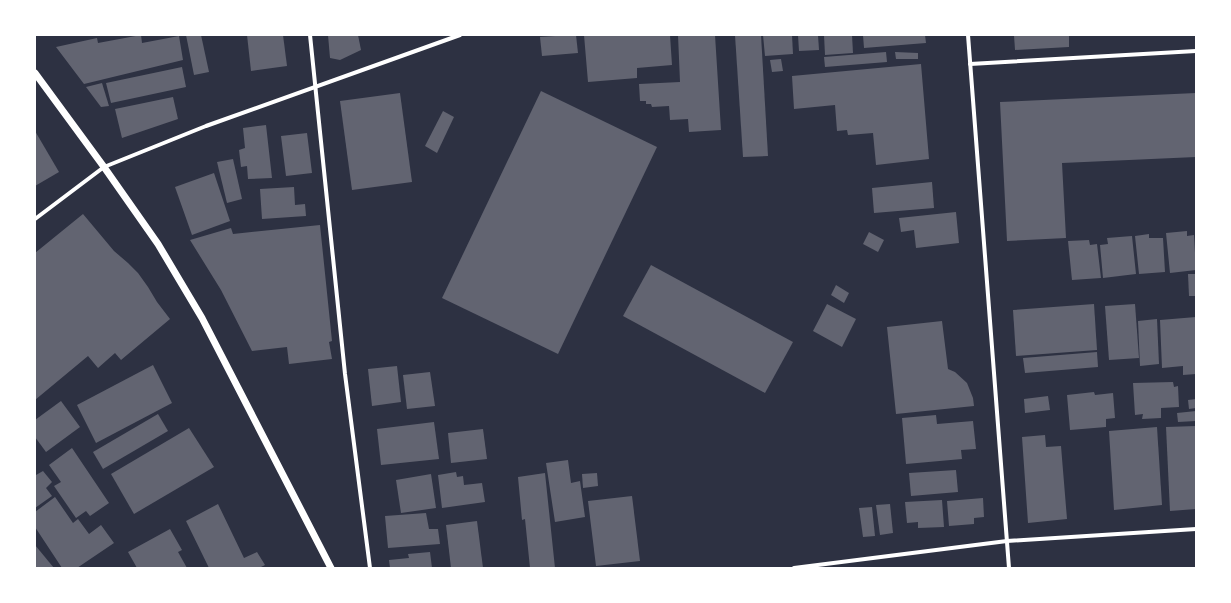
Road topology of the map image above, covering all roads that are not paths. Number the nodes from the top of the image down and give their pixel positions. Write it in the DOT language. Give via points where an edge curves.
graph roads {
  1 [pos="310,35"];
  2 [pos="460,35"];
  3 [pos="968,35"];
  4 [pos="1196,51"];
  5 [pos="970,64"];
  6 [pos="35,74"];
  7 [pos="316,86"];
  8 [pos="104,167"];
  9 [pos="35,219"];
  10 [pos="1196,529"];
  11 [pos="1007,541"];
  12 [pos="331,568"];
  13 [pos="370,568"];
  14 [pos="794,568"];
  15 [pos="1009,568"];
  1 -- 7 [label="street"];
  2 -- 7 [label="street"];
  3 -- 5 [label="street"];
  4 -- 5 [label="street"];
  5 -- 11 [label="street"];
  6 -- 8 [label="street"];
  7 -- 8 [label="street"];
  7 -- 13 [label="street" via="345,374"];
  8 -- 9 [label="street"];
  8 -- 12 [label="street" via="158,244 202,318"];
  10 -- 11 [label="street"];
  11 -- 14 [label="street"];
  11 -- 15 [label="street"];
}
